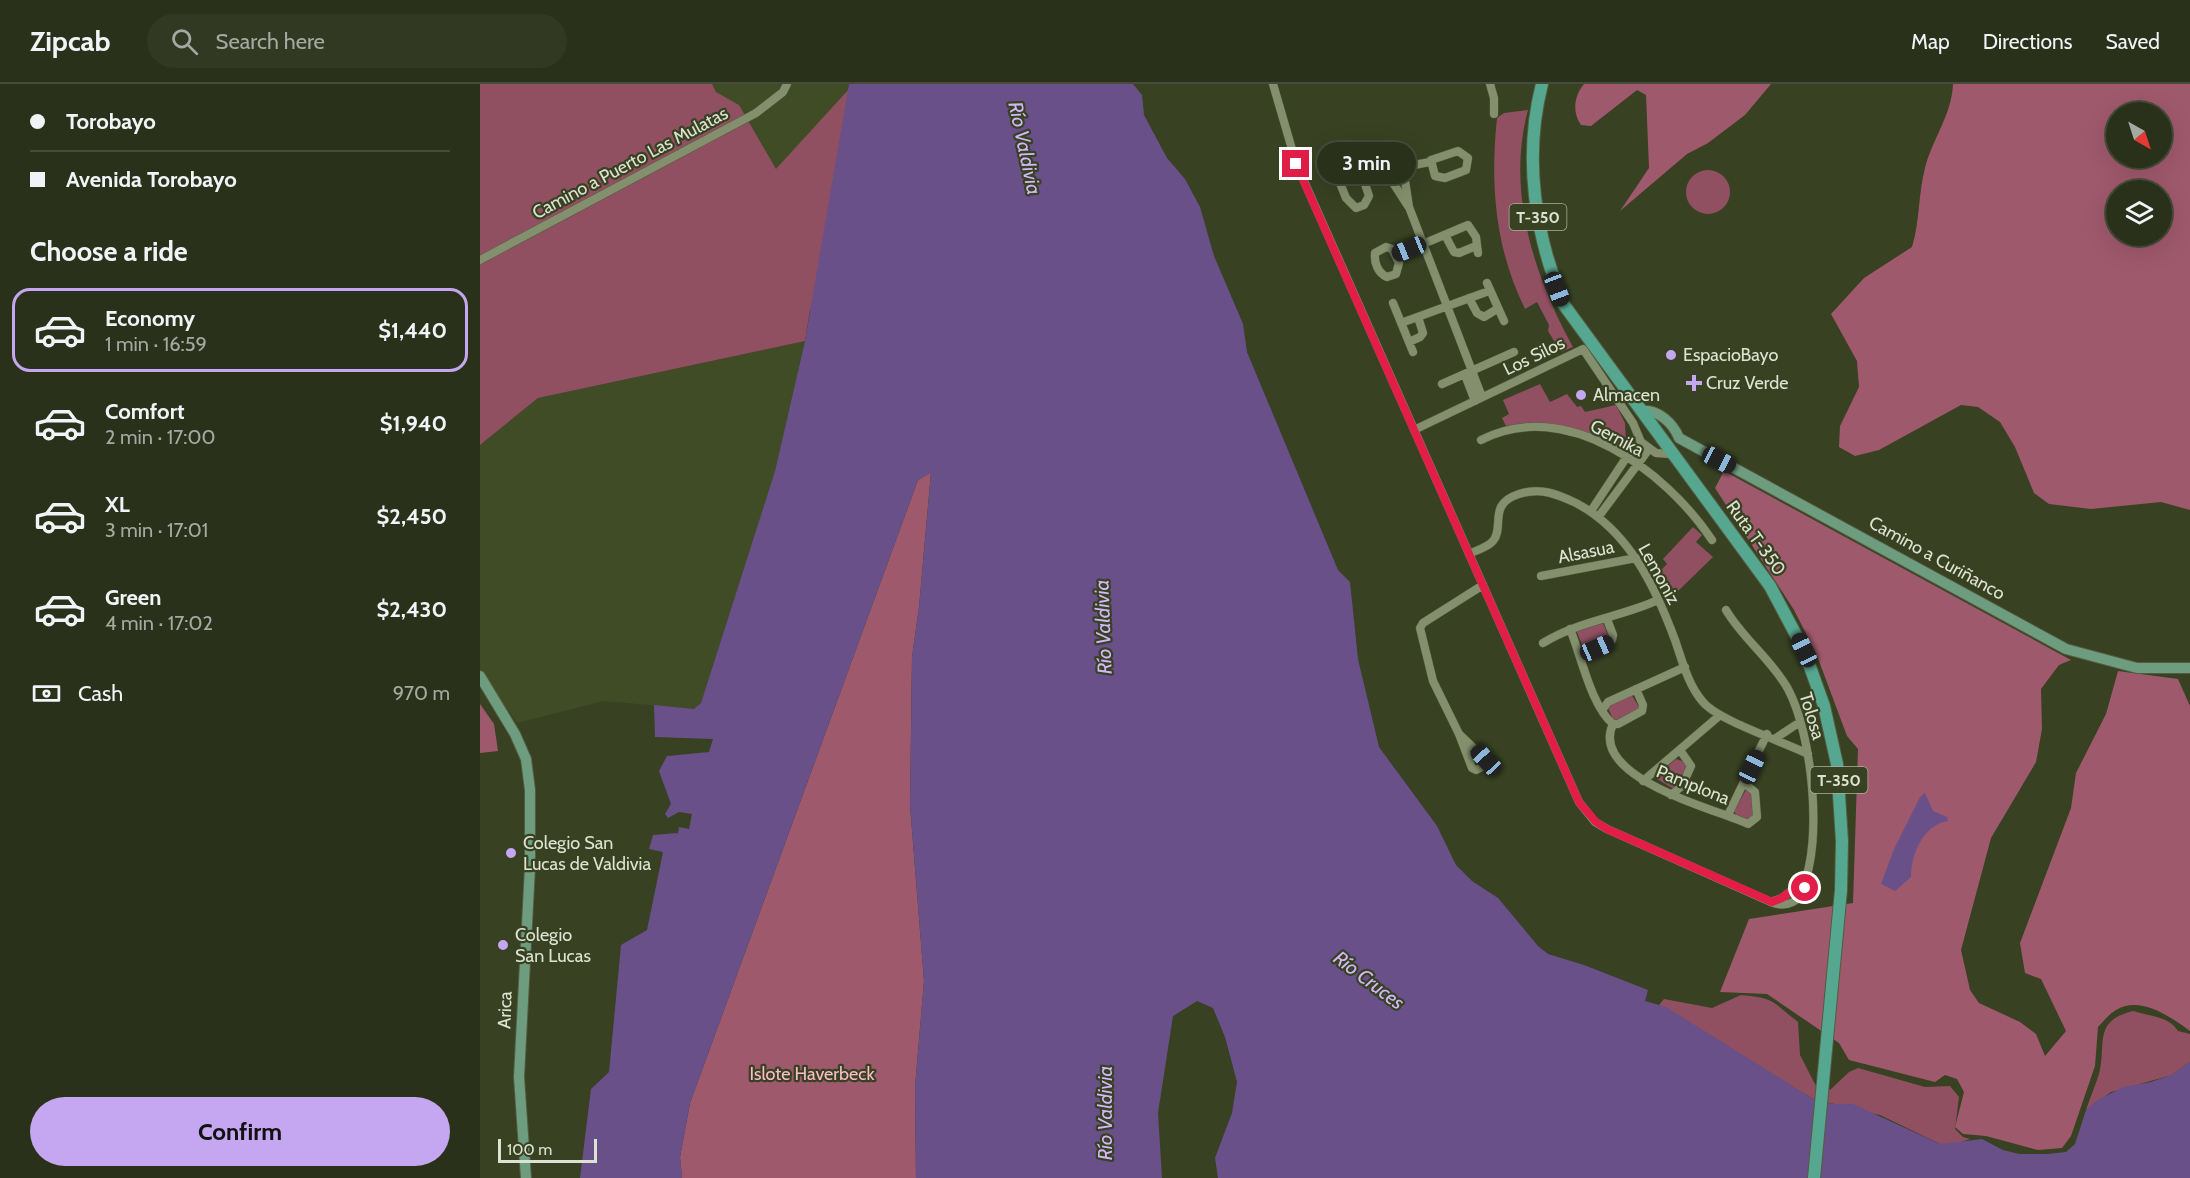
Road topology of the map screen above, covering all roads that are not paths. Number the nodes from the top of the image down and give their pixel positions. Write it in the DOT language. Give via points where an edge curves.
graph roads {
  1 [pos="787,84"];
  2 [pos="1273,84"];
  3 [pos="1490,84"];
  4 [pos="1542,84"];
  5 [pos="1494,114"];
  6 [pos="1430,162"];
  7 [pos="1403,167"];
  8 [pos="1386,172"];
  9 [pos="1365,181"];
  10 [pos="1409,207"];
  11 [pos="1445,235"];
  12 [pos="1422,244"];
  13 [pos="1396,255"];
  14 [pos="480,260"];
  15 [pos="1469,298"];
  16 [pos="1393,303"];
  17 [pos="1563,305"];
  18 [pos="1445,307"];
  19 [pos="1497,309"];
  20 [pos="1418,317"];
  21 [pos="1504,321"];
  22 [pos="1401,323"];
  23 [pos="1409,342"];
  24 [pos="1583,349"];
  25 [pos="1413,352"];
  26 [pos="1514,352"];
  27 [pos="1468,374"];
  28 [pos="1442,384"];
  29 [pos="1479,399"];
  30 [pos="1641,411"];
  31 [pos="1633,423"];
  32 [pos="1414,430"];
  33 [pos="1679,438"];
  34 [pos="1481,440"];
  35 [pos="1641,442"];
  36 [pos="1649,449"];
  37 [pos="1670,454"];
  38 [pos="1626,458"];
  39 [pos="1636,464"];
  40 [pos="1591,511"];
  41 [pos="1599,516"];
  42 [pos="1712,540"];
  43 [pos="1469,554"];
  44 [pos="1636,558"];
  45 [pos="1541,576"];
  46 [pos="1483,585"];
  47 [pos="1659,600"];
  48 [pos="1726,610"];
  49 [pos="1607,619"];
  50 [pos="1569,629"];
  51 [pos="1543,643"];
  52 [pos="1580,653"];
  53 [pos="1685,667"];
  54 [pos="2190,668"];
  55 [pos="480,676"];
  56 [pos="1636,689"];
  57 [pos="1603,709"];
  58 [pos="1719,716"];
  59 [pos="1800,722"];
  60 [pos="1613,724"];
  61 [pos="1459,734"];
  62 [pos="1767,734"];
  63 [pos="1776,738"];
  64 [pos="1680,750"];
  65 [pos="1808,754"];
  66 [pos="1643,781"];
  67 [pos="1744,783"];
  68 [pos="1671,795"];
  69 [pos="1728,815"];
  70 [pos="526,1178"];
  71 [pos="1814,1178"];
  1 -- 14 [label="street, Camino a Puerto Las Mulatas" via="783,92 756,113"];
  2 -- 32 [label="street" via="1296,164"];
  3 -- 5 [label="street"];
  4 -- 17 [label="main road, Ruta T-350 / T-350" via="1533,126 1534,188 1546,255"];
  6 -- 6 [label="street" via="1435,176 1442,178 1464,171 1468,164 1467,156 1458,151 1436,156"];
  6 -- 7 [label="street"];
  7 -- 8 [label="street" via="1394,163"];
  7 -- 10 [label="street"];
  8 -- 9 [label="street"];
  8 -- 10 [label="street"];
  9 -- 9 [label="street" via="1368,200 1356,208 1346,198 1340,180 1355,171"];
  10 -- 12 [label="street"];
  11 -- 11 [label="street" via="1454,252 1477,249 1476,237 1468,225"];
  11 -- 12 [label="street"];
  12 -- 13 [label="street"];
  12 -- 18 [label="street"];
  15 -- 18 [label="street"];
  15 -- 19 [label="street" via="1484,317"];
  15 -- 19 [label="street" via="1488,287"];
  16 -- 22 [label="street"];
  17 -- 24 [label="main road"];
  17 -- 30 [label="main road, Ruta T-350 / T-350"];
  18 -- 20 [label="street"];
  18 -- 27 [label="street"];
  19 -- 21 [label="street"];
  20 -- 22 [label="street"];
  20 -- 23 [label="street" via="1423,333"];
  22 -- 23 [label="street"];
  23 -- 25 [label="street"];
  24 -- 29 [label="street, Los Silos"];
  24 -- 31 [label="street, Los Silos"];
  26 -- 27 [label="street, Los Silos"];
  27 -- 28 [label="street, Los Silos"];
  27 -- 29 [label="street"];
  29 -- 32 [label="street, Los Silos"];
  30 -- 31 [label="street"];
  30 -- 33 [label="street, Camino a Curiñanco" via="1664,418"];
  30 -- 37 [label="main road, Ruta T-350 / T-350"];
  31 -- 35 [label="street, Los Silos"];
  32 -- 43 [label="street"];
  33 -- 37 [label="street"];
  33 -- 54 [label="street, Camino a Curiñanco" via="2066,649 2137,668"];
  34 -- 38 [label="street, Gernika" via="1508,429 1544,426 1581,435"];
  35 -- 36 [label="street, Los Silos"];
  35 -- 38 [label="street"];
  36 -- 37 [label="street, Los Silos"];
  36 -- 39 [label="street"];
  37 -- 71 [label="main road, Ruta T-350 / T-350" via="1779,601 1812,668 1829,725 1839,783 1842,841"];
  38 -- 39 [label="street, Gernika"];
  38 -- 40 [label="street"];
  39 -- 41 [label="street"];
  39 -- 42 [label="street, Gernika" via="1682,503"];
  40 -- 41 [label="street, Lemoniz"];
  40 -- 43 [label="street, Lemoniz" via="1548,492 1518,494 1499,510 1492,542"];
  41 -- 44 [label="street, Lemoniz"];
  43 -- 46 [label="street"];
  44 -- 45 [label="street, Alsasua"];
  44 -- 47 [label="street, Lemoniz"];
  46 -- 61 [label="street" via="1419,628 1433,681"];
  46 -- 65 [label="street, Tolosa" via="1579,802 1586,813 1607,829 1772,902 1793,902 1804,893 1812,860"];
  47 -- 49 [label="street"];
  47 -- 53 [label="street, Lemoniz"];
  48 -- 59 [label="street, Tolosa" via="1738,631 1781,678"];
  49 -- 50 [label="street"];
  49 -- 52 [label="street" via="1612,640"];
  50 -- 51 [label="street"];
  50 -- 52 [label="street, Pamplona"];
  52 -- 57 [label="street, Pamplona" via="1582,670"];
  53 -- 56 [label="street"];
  53 -- 58 [label="street, Lemoniz" via="1701,700"];
  55 -- 70 [label="street, Arica" via="522,750 530,790 519,1077"];
  56 -- 57 [label="street" via="1608,702"];
  56 -- 60 [label="street" via="1642,711"];
  57 -- 60 [label="street, Pamplona"];
  58 -- 62 [label="street, Lemoniz"];
  58 -- 64 [label="street"];
  59 -- 63 [label="street"];
  59 -- 65 [label="street, Tolosa"];
  60 -- 66 [label="street, Pamplona" via="1610,734 1616,754"];
  61 -- 61 [label="street" via="1472,768 1486,765 1486,760"];
  62 -- 63 [label="street, Lemoniz"];
  62 -- 67 [label="street"];
  63 -- 65 [label="street, Lemoniz"];
  64 -- 66 [label="street"];
  64 -- 68 [label="street" via="1691,766 1682,786"];
  66 -- 68 [label="street, Pamplona"];
  67 -- 69 [label="street"];
  67 -- 69 [label="street, Pamplona" via="1755,790 1756,819 1748,824"];
  68 -- 69 [label="street, Pamplona"];
}
